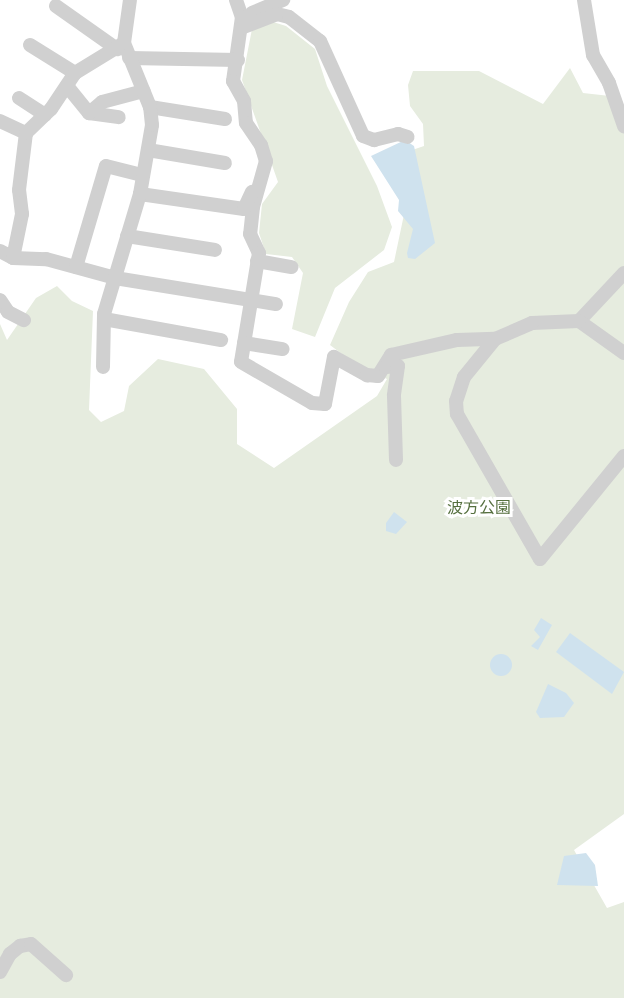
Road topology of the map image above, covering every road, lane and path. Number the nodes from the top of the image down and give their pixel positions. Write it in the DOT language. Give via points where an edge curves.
graph roads {
  1 [pos="130,0"];
  2 [pos="236,0"];
  3 [pos="283,0"];
  4 [pos="584,0"];
  5 [pos="56,6"];
  6 [pos="242,23"];
  7 [pos="30,45"];
  8 [pos="121,46"];
  9 [pos="129,58"];
  10 [pos="238,60"];
  11 [pos="75,73"];
  12 [pos="67,86"];
  13 [pos="144,91"];
  14 [pos="19,98"];
  15 [pos="150,107"];
  16 [pos="89,113"];
  17 [pos="45,115"];
  18 [pos="118,117"];
  19 [pos="225,119"];
  20 [pos="0,122"];
  21 [pos="624,126"];
  22 [pos="26,133"];
  23 [pos="408,137"];
  24 [pos="148,150"];
  25 [pos="225,163"];
  26 [pos="144,175"];
  27 [pos="259,191"];
  28 [pos="140,194"];
  29 [pos="127,236"];
  30 [pos="215,250"];
  31 [pos="6,254"];
  32 [pos="257,261"];
  33 [pos="76,267"];
  34 [pos="291,267"];
  35 [pos="624,273"];
  36 [pos="115,278"];
  37 [pos="0,300"];
  38 [pos="250,300"];
  39 [pos="276,304"];
  40 [pos="104,319"];
  41 [pos="24,320"];
  42 [pos="579,321"];
  43 [pos="495,339"];
  44 [pos="221,340"];
  45 [pos="244,342"];
  46 [pos="283,349"];
  47 [pos="624,353"];
  48 [pos="103,367"];
  49 [pos="386,367"];
  50 [pos="624,456"];
  51 [pos="396,460"];
  52 [pos="0,972"];
  53 [pos="66,975"];
  1 -- 8 [label="street"];
  2 -- 6 [label="street"];
  3 -- 6 [label="street"];
  4 -- 21 [label="street" via="593,55 609,83"];
  5 -- 8 [label="street"];
  6 -- 10 [label="street"];
  6 -- 23 [label="street" via="277,14 289,17 320,41 363,136 374,140 398,134"];
  7 -- 11 [label="street"];
  8 -- 9 [label="street"];
  8 -- 11 [label="street"];
  9 -- 10 [label="street"];
  9 -- 13 [label="street"];
  10 -- 27 [label="street" via="233,81 244,101 246,123 261,145 266,161"];
  11 -- 12 [label="street"];
  12 -- 16 [label="street"];
  12 -- 17 [label="street"];
  13 -- 15 [label="street"];
  13 -- 16 [label="street" via="102,102"];
  14 -- 17 [label="street"];
  15 -- 19 [label="street"];
  15 -- 24 [label="street"];
  16 -- 18 [label="street"];
  17 -- 22 [label="street"];
  20 -- 22 [label="street"];
  22 -- 31 [label="street" via="19,190 22,214"];
  24 -- 25 [label="street"];
  24 -- 26 [label="street"];
  26 -- 28 [label="street"];
  26 -- 33 [label="street" via="106,166"];
  27 -- 28 [label="street" via="253,191 244,209"];
  27 -- 32 [label="street" via="250,234 259,253"];
  28 -- 29 [label="street"];
  29 -- 30 [label="street"];
  29 -- 36 [label="street"];
  31 -- 33 [label="street"];
  32 -- 34 [label="street"];
  32 -- 38 [label="street"];
  33 -- 36 [label="street"];
  35 -- 42 [label="street"];
  36 -- 38 [label="street"];
  36 -- 40 [label="street"];
  37 -- 41 [label="street" via="8,312"];
  38 -- 39 [label="street"];
  38 -- 45 [label="street"];
  40 -- 44 [label="street"];
  40 -- 48 [label="street"];
  42 -- 43 [label="street" via="532,323"];
  42 -- 47 [label="street"];
  43 -- 49 [label="street" via="457,340 391,355"];
  43 -- 50 [label="street" via="464,377 457,414 540,559"];
  45 -- 46 [label="street"];
  45 -- 49 [label="street" via="241,362 312,403 325,404 334,357 367,375 378,376"];
  49 -- 51 [label="street" via="398,366 394,396"];
  52 -- 53 [label="street" via="10,954 31,944"];
}
